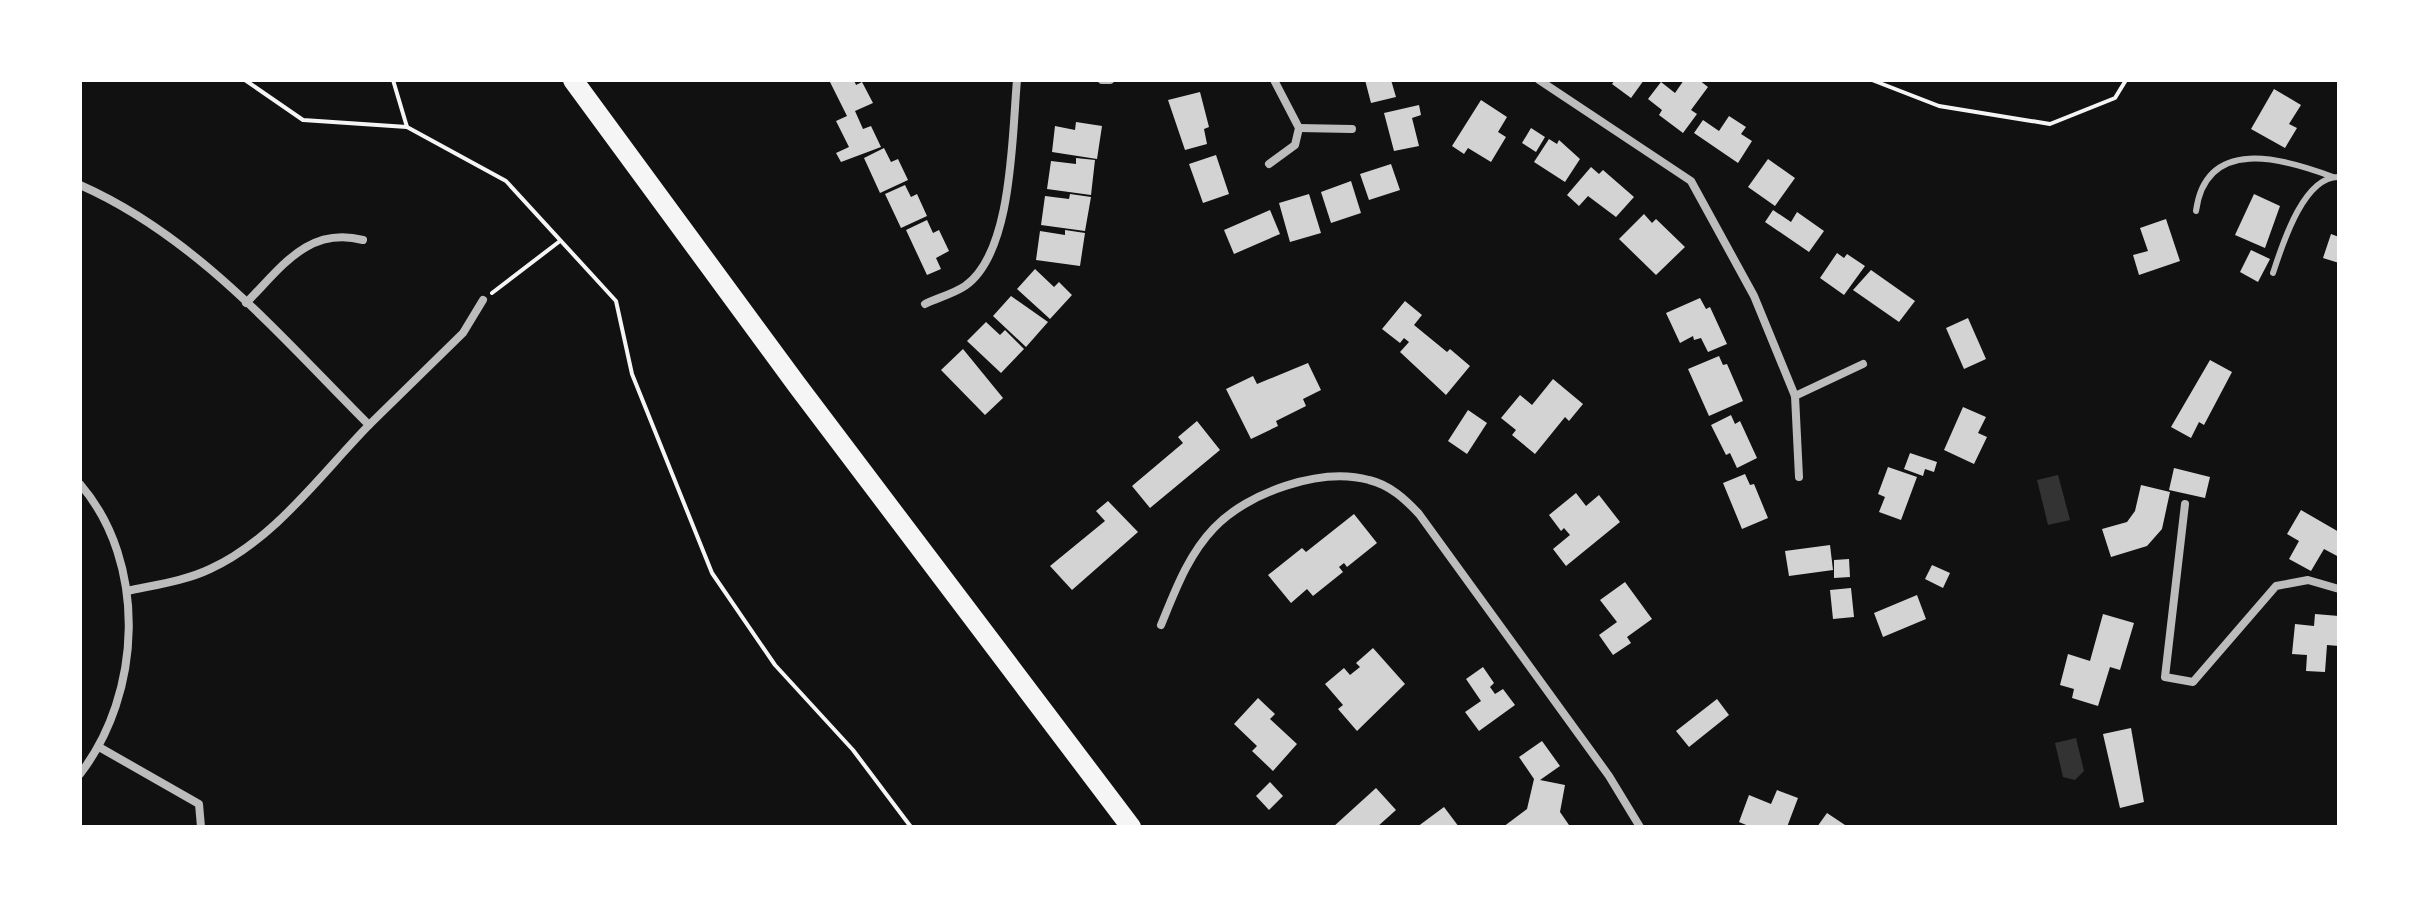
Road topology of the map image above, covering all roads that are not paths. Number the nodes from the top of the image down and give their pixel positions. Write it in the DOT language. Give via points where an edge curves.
graph roads {
  1 [pos="573,80"];
  2 [pos="1017,80"];
  3 [pos="1102,80"];
  4 [pos="1110,80"];
  5 [pos="1274,80"];
  6 [pos="1539,80"];
  7 [pos="1299,128"];
  8 [pos="1352,129"];
  9 [pos="1269,164"];
  10 [pos="2336,177"];
  11 [pos="80,185"];
  12 [pos="2196,211"];
  13 [pos="363,240"];
  14 [pos="2273,273"];
  15 [pos="483,300"];
  16 [pos="246,303"];
  17 [pos="925,304"];
  18 [pos="1863,364"];
  19 [pos="1795,396"];
  20 [pos="369,425"];
  21 [pos="1799,477"];
  22 [pos="80,484"];
  23 [pos="2185,504"];
  24 [pos="2339,589"];
  25 [pos="127,591"];
  26 [pos="1161,625"];
  27 [pos="99,747"];
  28 [pos="80,774"];
  29 [pos="201,827"];
  30 [pos="1131,827"];
  31 [pos="1640,827"];
  1 -- 30 [label="main road"];
  2 -- 17 [label="street" via="1007,190 993,252 966,285"];
  3 -- 4 [label="street"];
  5 -- 7 [label="street"];
  6 -- 19 [label="street" via="1691,181 1754,296"];
  7 -- 8 [label="street"];
  7 -- 9 [label="street" via="1295,145"];
  10 -- 12 [label="lane" via="2262,157 2235,160 2209,175"];
  10 -- 14 [label="lane" via="2313,191 2291,219"];
  11 -- 16 [label="street" via="184,245"];
  13 -- 16 [label="street" via="328,236 297,251"];
  15 -- 20 [label="street" via="463,333"];
  16 -- 20 [label="street"];
  18 -- 19 [label="street"];
  19 -- 21 [label="street"];
  20 -- 25 [label="street" via="235,556 207,571"];
  22 -- 25 [label="street" via="111,535"];
  23 -- 24 [label="street" via="2165,677 2193,682 2276,586 2308,580"];
  25 -- 27 [label="street" via="125,681"];
  26 -- 31 [label="street" via="1184,571 1216,525 1251,501 1296,484 1336,475 1370,480 1400,494 1439,541"];
  27 -- 28 [label="street"];
  27 -- 29 [label="street" via="199,804"];
}
